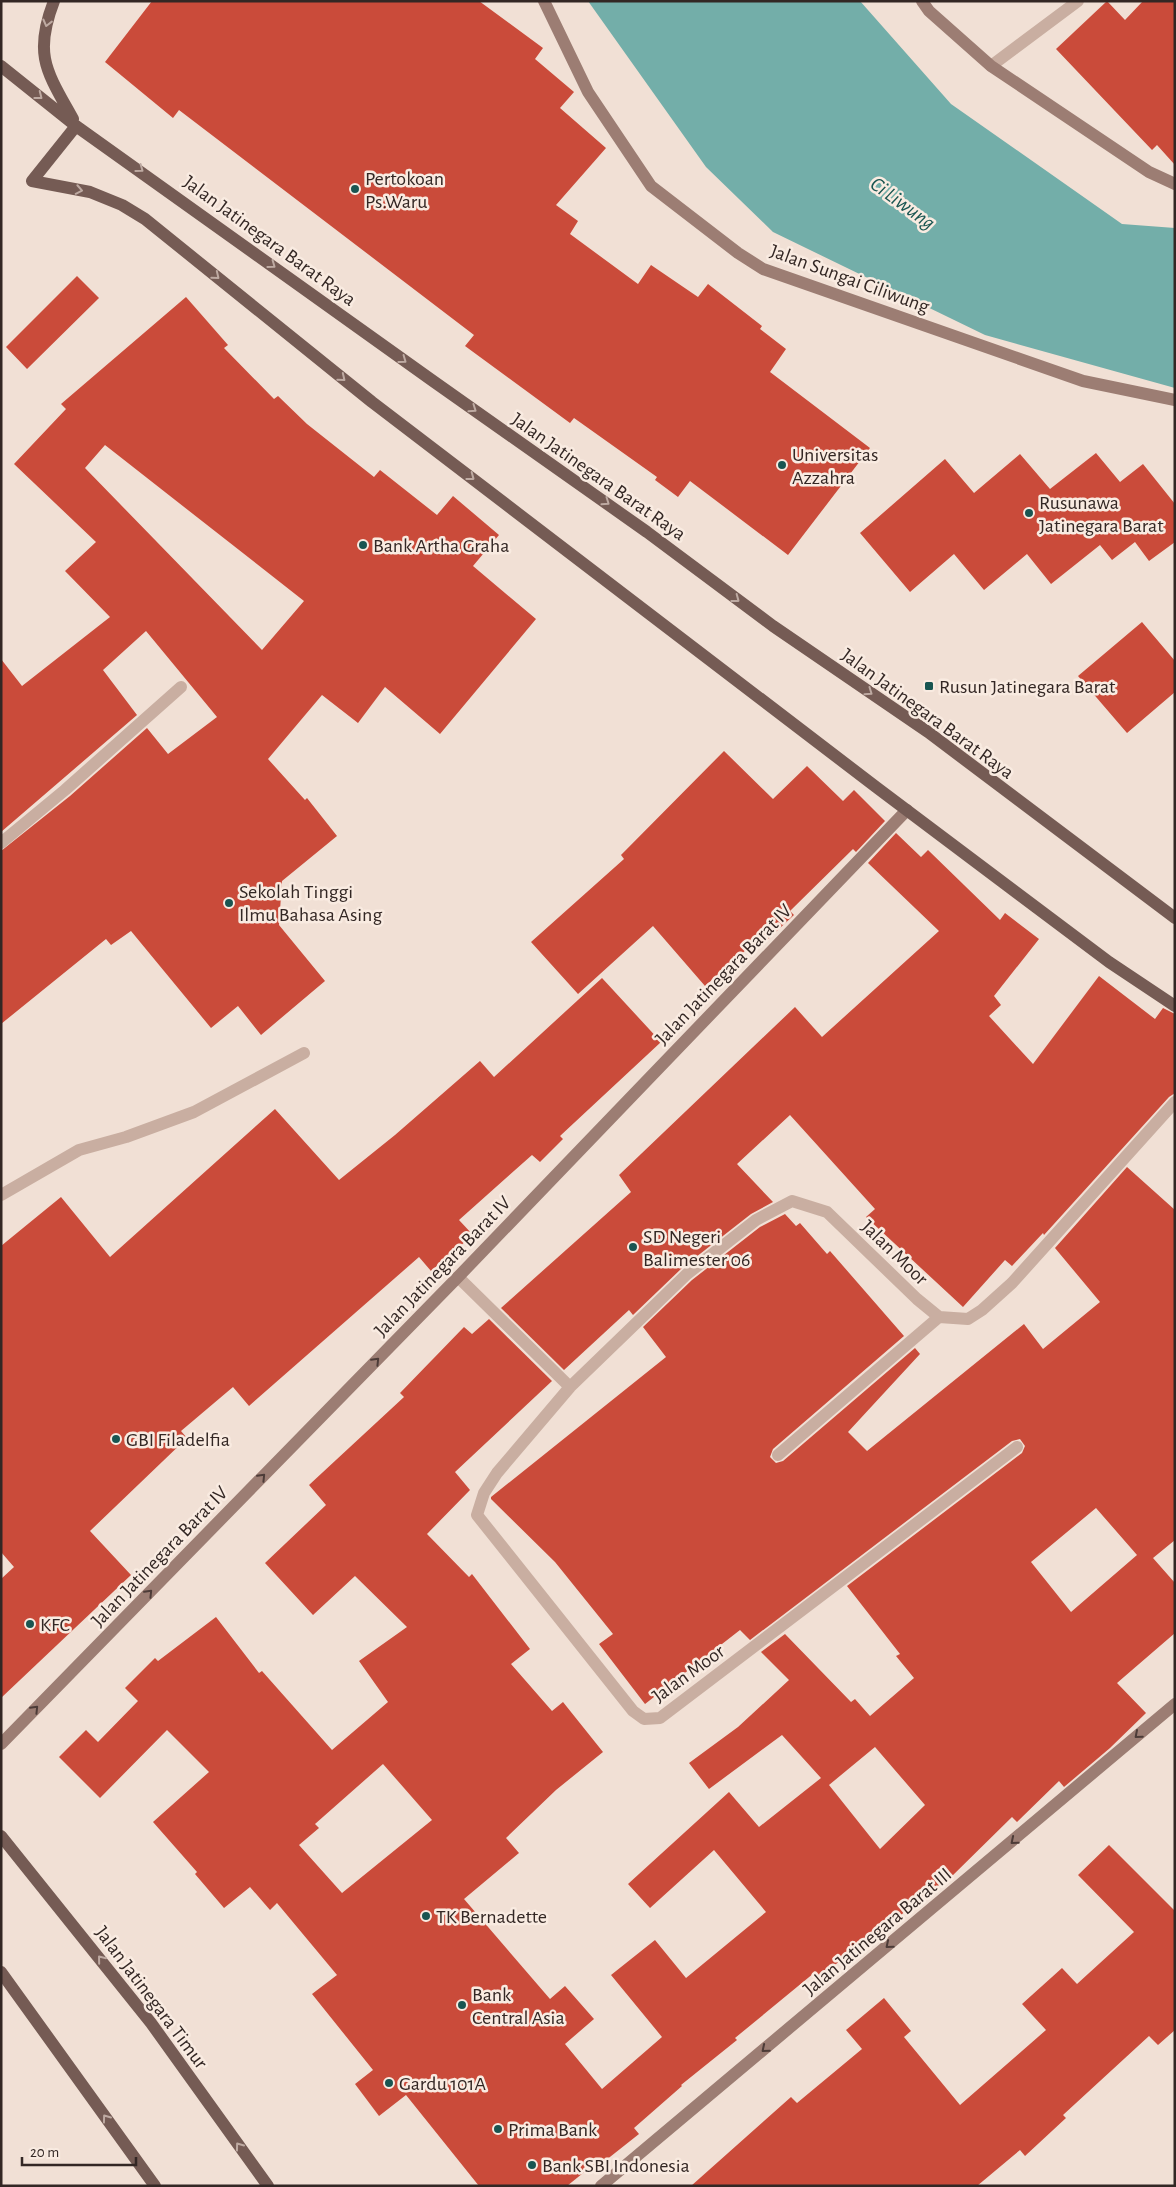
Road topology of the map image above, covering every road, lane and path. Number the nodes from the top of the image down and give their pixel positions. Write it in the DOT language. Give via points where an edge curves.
graph roads {
  1 [pos="54,1"];
  2 [pos="544,1"];
  3 [pos="922,1"];
  4 [pos="1078,1"];
  5 [pos="1,66"];
  6 [pos="991,66"];
  7 [pos="76,126"];
  8 [pos="1175,184"];
  9 [pos="1175,400"];
  10 [pos="181,687"];
  11 [pos="907,810"];
  12 [pos="1,843"];
  13 [pos="1175,918"];
  14 [pos="1175,1006"];
  15 [pos="304,1053"];
  16 [pos="1175,1102"];
  17 [pos="1,1195"];
  18 [pos="458,1277"];
  19 [pos="939,1317"];
  20 [pos="570,1387"];
  21 [pos="1017,1447"];
  22 [pos="778,1454"];
  23 [pos="1175,1704"];
  24 [pos="1,1744"];
  25 [pos="1,1836"];
  26 [pos="1,1972"];
  27 [pos="155,2186"];
  28 [pos="268,2186"];
  29 [pos="601,2186"];
  1 -- 7 [label="main road, one-way" via="46,21 45,66"];
  2 -- 9 [label="street, Jalan Sungai Ciliwung" via="588,92 651,186 763,269 1083,381"];
  3 -- 6 [label="street"];
  4 -- 6 [label="street"];
  5 -- 7 [label="main road, Jalan Jatinegara Barat Raya, one-way"];
  6 -- 8 [label="street" via="1149,172"];
  7 -- 11 [label="main road, one-way" via="32,181 90,192 122,205 145,220 372,402"];
  7 -- 13 [label="main road, Jalan Jatinegara Barat Raya, one-way" via="647,532 773,626 928,732"];
  10 -- 12 [label="street"];
  11 -- 14 [label="main road" via="1109,962"];
  11 -- 18 [label="street, Jalan Jatinegara Barat IV"];
  15 -- 17 [label="street" via="194,1112 79,1150"];
  16 -- 19 [label="street" via="1012,1283 968,1319"];
  18 -- 20 [label="street"];
  24 -- 18 [label="street, Jalan Jatinegara Barat IV, one-way"];
  19 -- 20 [label="street, Jalan Moor" via="917,1300 827,1212 792,1201 756,1220 687,1274"];
  19 -- 22 [label="street"];
  20 -- 21 [label="street, Jalan Moor" via="497,1473 484,1493 477,1515 633,1711 644,1719 660,1718"];
  23 -- 29 [label="street, Jalan Jatinegara Barat III, one-way"];
  28 -- 25 [label="main road, Jalan Jatinegara Timur, one-way" via="151,2023"];
  27 -- 26 [label="main road, one-way"];
}
